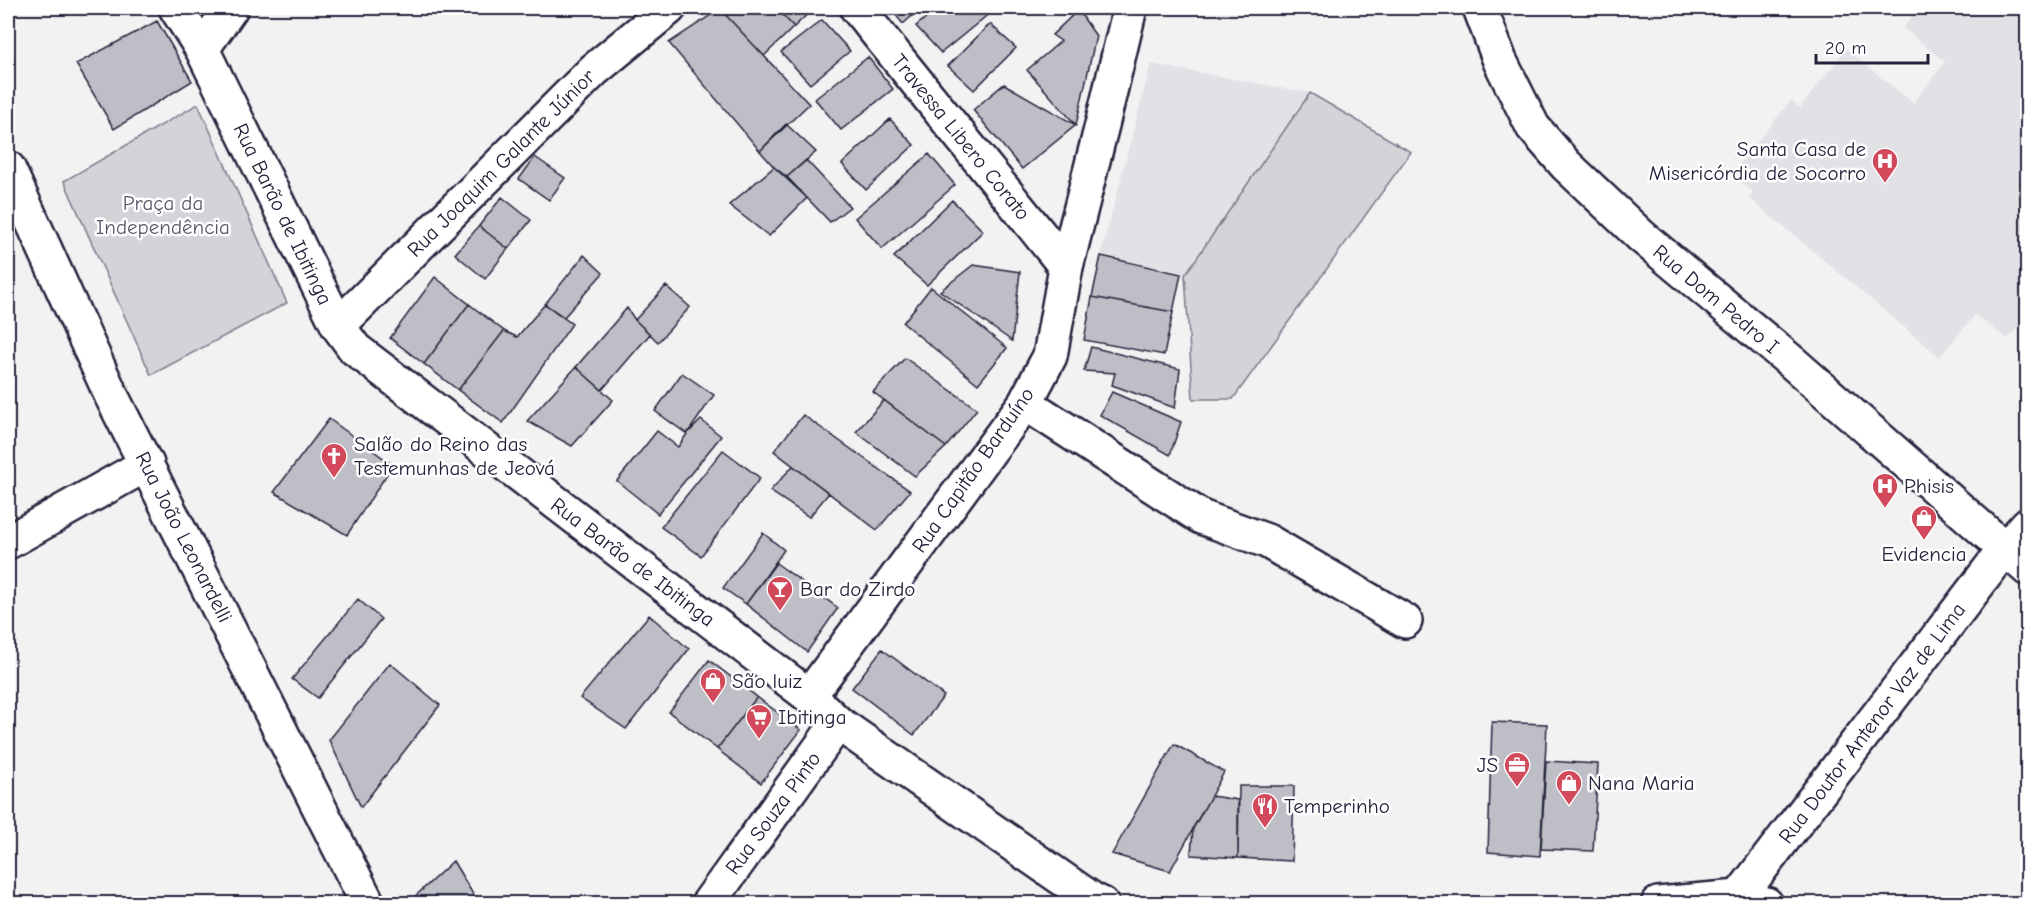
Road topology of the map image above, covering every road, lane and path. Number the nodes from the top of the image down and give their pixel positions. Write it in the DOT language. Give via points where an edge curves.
graph roads {
  1 [pos="176,8"];
  2 [pos="231,8"];
  3 [pos="669,8"];
  4 [pos="857,8"];
  5 [pos="1130,8"];
  6 [pos="1480,8"];
  7 [pos="202,49"];
  8 [pos="8,168"];
  9 [pos="1065,267"];
  10 [pos="338,326"];
  11 [pos="1025,403"];
  12 [pos="147,464"];
  13 [pos="2028,524"];
  14 [pos="8,542"];
  15 [pos="2016,559"];
  16 [pos="1405,621"];
  17 [pos="809,696"];
  18 [pos="838,723"];
  19 [pos="1753,900"];
  20 [pos="368,903"];
  21 [pos="708,903"];
  22 [pos="1102,903"];
  23 [pos="1658,903"];
  1 -- 7 [label="street, Rua Barão de Ibitinga"];
  2 -- 7 [label="street"];
  3 -- 10 [label="street, Rua Joaquim Galante Júnior" via="594,70"];
  4 -- 9 [label="street, Travessa Libero Corato"];
  5 -- 9 [label="street, Rua Capitão Barduíno"];
  6 -- 15 [label="street, Rua Dom Pedro I" via="1500,61 1533,127 1566,165 1641,236"];
  7 -- 10 [label="street, Rua Barão de Ibitinga"];
  8 -- 12 [label="street, Rua João Leonardelli" via="111,395"];
  9 -- 11 [label="street, Rua Capitão Barduíno" via="1050,356"];
  10 -- 17 [label="street, Rua Barão de Ibitinga" via="355,350"];
  11 -- 16 [label="street" via="1201,517 1267,541"];
  11 -- 17 [label="street, Rua Capitão Barduíno"];
  12 -- 14 [label="street"];
  12 -- 20 [label="street, Rua João Leonardelli"];
  13 -- 15 [label="street, Rua Doutor Antenor Vaz de Lima"];
  15 -- 19 [label="street, Rua Doutor Antenor Vaz de Lima"];
  17 -- 18 [label="street, Rua Barão de Ibitinga"];
  18 -- 21 [label="street, Rua Souza Pinto"];
  18 -- 22 [label="street, Rua Barão de Ibitinga"];
  19 -- 23 [label="street"];
}
